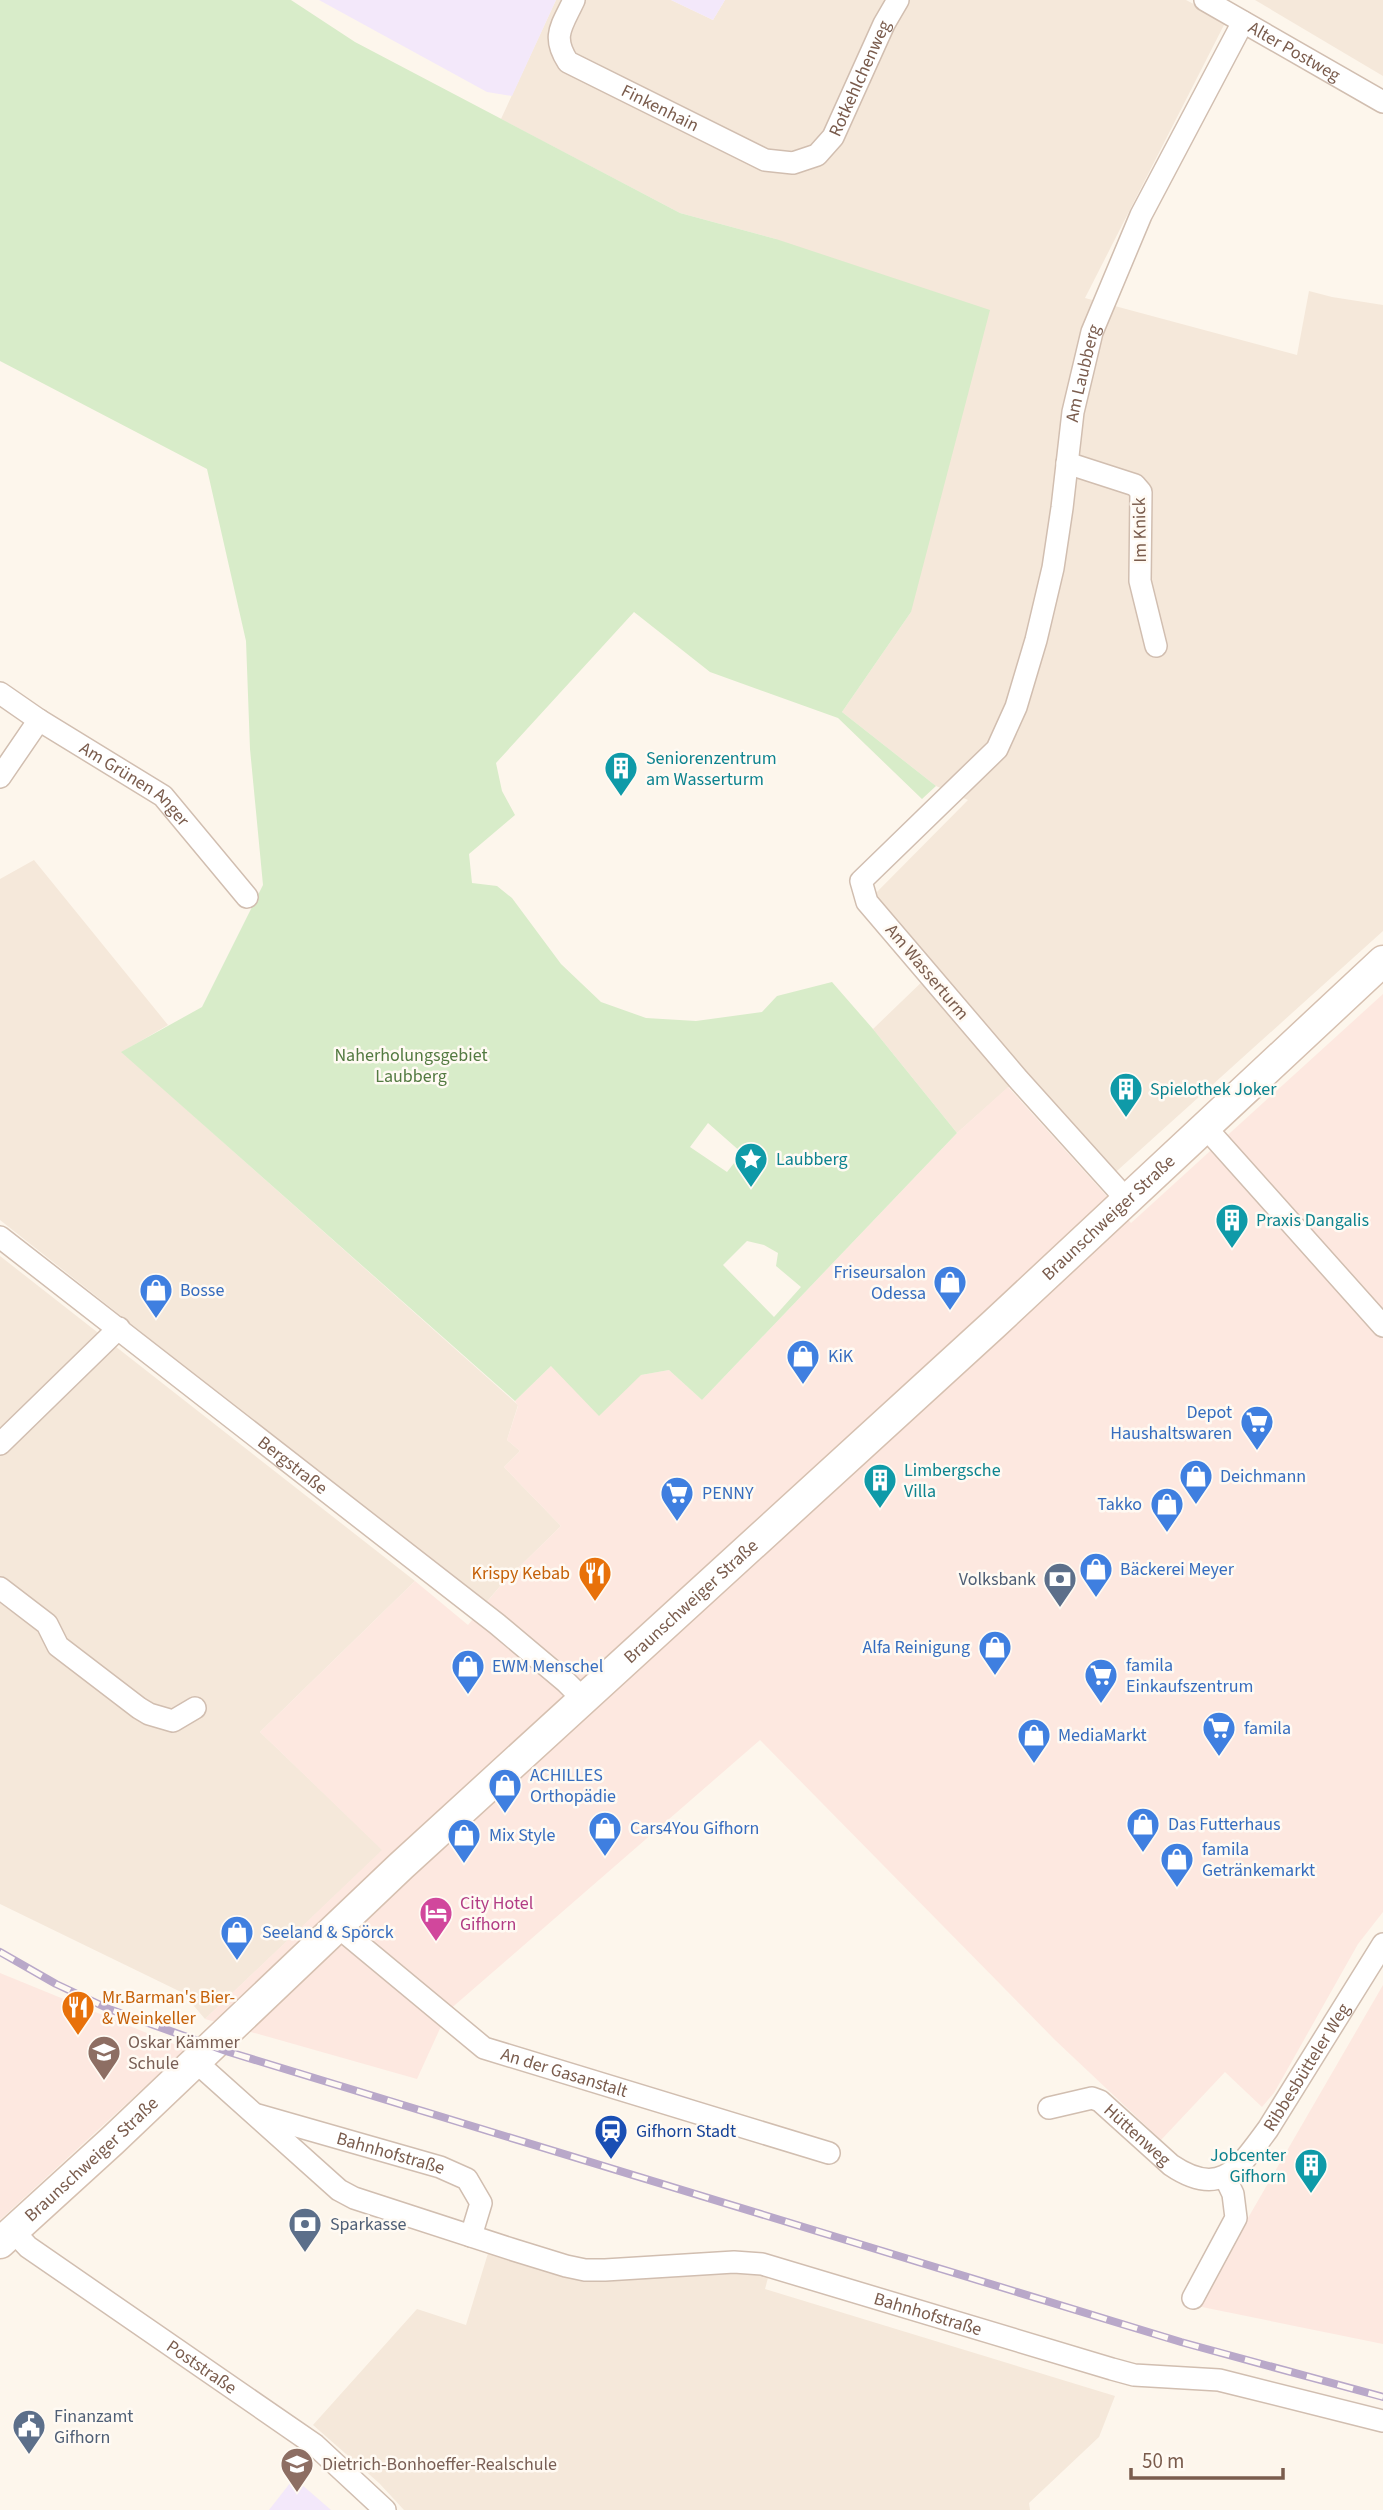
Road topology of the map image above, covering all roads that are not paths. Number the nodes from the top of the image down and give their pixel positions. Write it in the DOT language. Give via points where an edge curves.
graph roads {
  1 [pos="574,0"];
  2 [pos="898,0"];
  3 [pos="1205,0"];
  4 [pos="1243,22"];
  5 [pos="1383,102"];
  6 [pos="817,155"];
  7 [pos="1067,463"];
  8 [pos="1156,646"];
  9 [pos="0,693"];
  10 [pos="38,720"];
  11 [pos="997,749"];
  12 [pos="0,777"];
  13 [pos="247,897"];
  14 [pos="1383,961"];
  15 [pos="1206,1128"];
  16 [pos="1128,1200"];
  17 [pos="0,1237"];
  18 [pos="1383,1326"];
  19 [pos="119,1328"];
  20 [pos="0,1444"];
  21 [pos="0,1588"];
  22 [pos="583,1699"];
  23 [pos="195,1708"];
  24 [pos="337,1926"];
  25 [pos="1383,1944"];
  26 [pos="195,2061"];
  27 [pos="1049,2108"];
  28 [pos="253,2113"];
  29 [pos="829,2153"];
  30 [pos="1225,2176"];
  31 [pos="7,2236"];
  32 [pos="471,2236"];
  33 [pos="1193,2298"];
  34 [pos="1383,2421"];
  35 [pos="385,2510"];
  1 -- 6 [label="street, Finkenhain" via="558,35 568,62 765,160 793,163"];
  2 -- 6 [label="street, Rotkehlchenweg" via="833,137"];
  3 -- 4 [label="street, Alter Postweg"];
  4 -- 5 [label="street, Alter Postweg"];
  4 -- 7 [label="street, Am Laubberg" via="1141,215 1091,332"];
  7 -- 8 [label="street, Im Knick" via="1135,485 1141,492 1140,581"];
  7 -- 11 [label="street, Am Laubberg" via="1053,568 1036,640 1016,707"];
  9 -- 10 [label="street, Am Grünen Anger"];
  10 -- 12 [label="street"];
  10 -- 13 [label="street, Am Grünen Anger" via="163,796"];
  11 -- 16 [label="street, Am Wasserturm" via="861,881 867,902 1017,1079"];
  14 -- 15 [label="street, Braunschweiger Straße"];
  15 -- 16 [label="street, Braunschweiger Straße"];
  15 -- 18 [label="street"];
  16 -- 22 [label="street, Braunschweiger Straße"];
  17 -- 19 [label="street, Bergstraße"];
  19 -- 20 [label="street"];
  19 -- 22 [label="street, Bergstraße" via="497,1624"];
  21 -- 23 [label="street" via="47,1624 58,1646 149,1714 173,1721"];
  22 -- 24 [label="street, Braunschweiger Straße"];
  24 -- 26 [label="street, Braunschweiger Straße"];
  24 -- 29 [label="street, An der Gasanstalt" via="484,2048"];
  25 -- 30 [label="street, Ribbesbütteler Weg" via="1268,2129"];
  26 -- 28 [label="street, Bahnhofstraße"];
  26 -- 31 [label="street, Braunschweiger Straße"];
  27 -- 30 [label="street, Hüttenweg" via="1092,2098 1100,2101 1183,2173 1212,2181"];
  28 -- 32 [label="street, Bahnhofstraße" via="339,2190"];
  28 -- 32 [label="street, Bahnhofstraße" via="440,2167 467,2179 481,2203"];
  30 -- 33 [label="street" via="1236,2218"];
  31 -- 35 [label="street, Poststraße" via="29,2246 315,2445"];
  32 -- 34 [label="street, Bahnhofstraße" via="585,2270 762,2264 1134,2375 1219,2380"];
}
